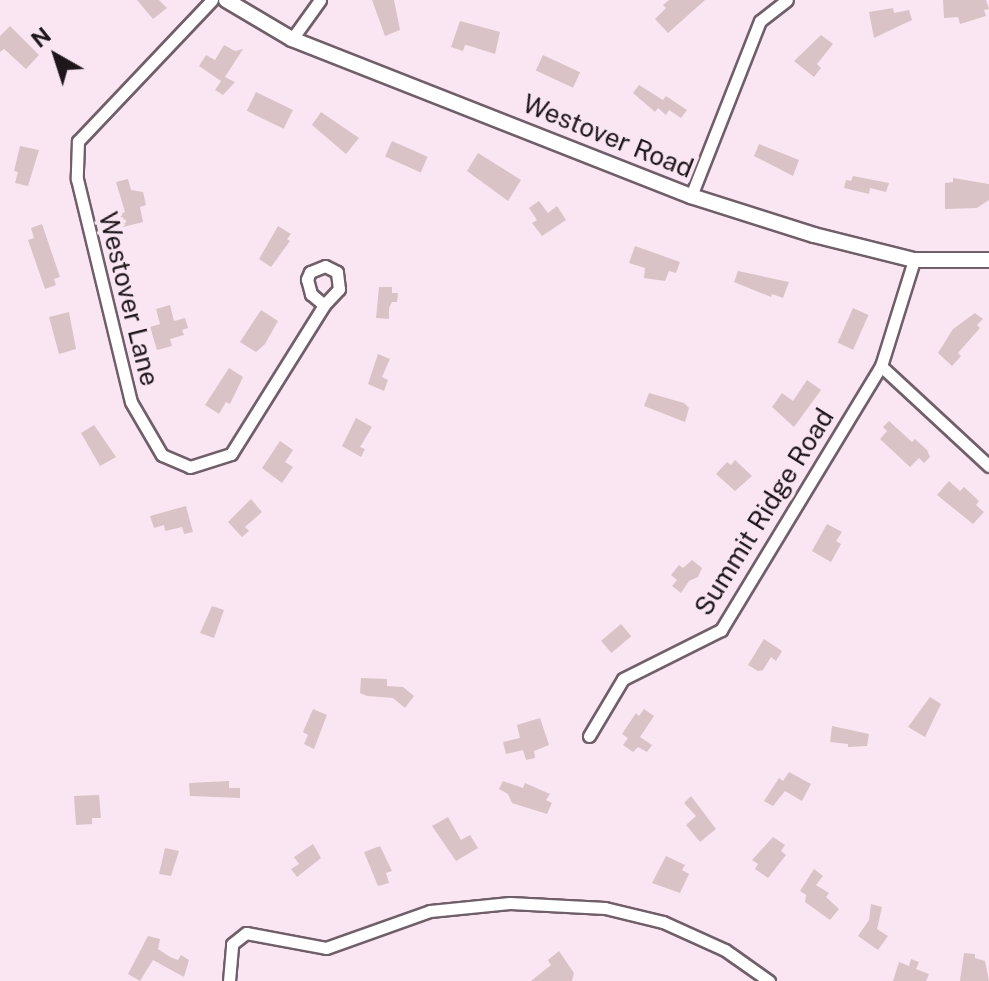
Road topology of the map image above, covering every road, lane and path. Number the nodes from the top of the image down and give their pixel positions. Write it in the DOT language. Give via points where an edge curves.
graph roads {
  1 [pos="212,0"];
  2 [pos="226,0"];
  3 [pos="320,0"];
  4 [pos="787,0"];
  5 [pos="292,39"];
  6 [pos="691,196"];
  7 [pos="914,260"];
  8 [pos="989,260"];
  9 [pos="324,305"];
  10 [pos="881,366"];
  11 [pos="989,466"];
  12 [pos="589,736"];
  13 [pos="229,981"];
  14 [pos="769,981"];
  1 -- 9 [label="street, Westover Lane" via="78,141 77,179 131,402 162,455 190,467 231,454"];
  2 -- 5 [label="street, Westover Road"];
  3 -- 5 [label="street"];
  4 -- 6 [label="street" via="760,21"];
  5 -- 6 [label="street, Westover Road"];
  6 -- 7 [label="street, Westover Road"];
  7 -- 8 [label="street, Westover Road"];
  7 -- 10 [label="street, Summit Ridge Road"];
  10 -- 11 [label="street"];
  10 -- 12 [label="street, Summit Ridge Road" via="721,630 623,679"];
  13 -- 14 [label="street" via="232,944 246,933 326,948 430,911 510,903 605,908 663,922 725,950"];
}
